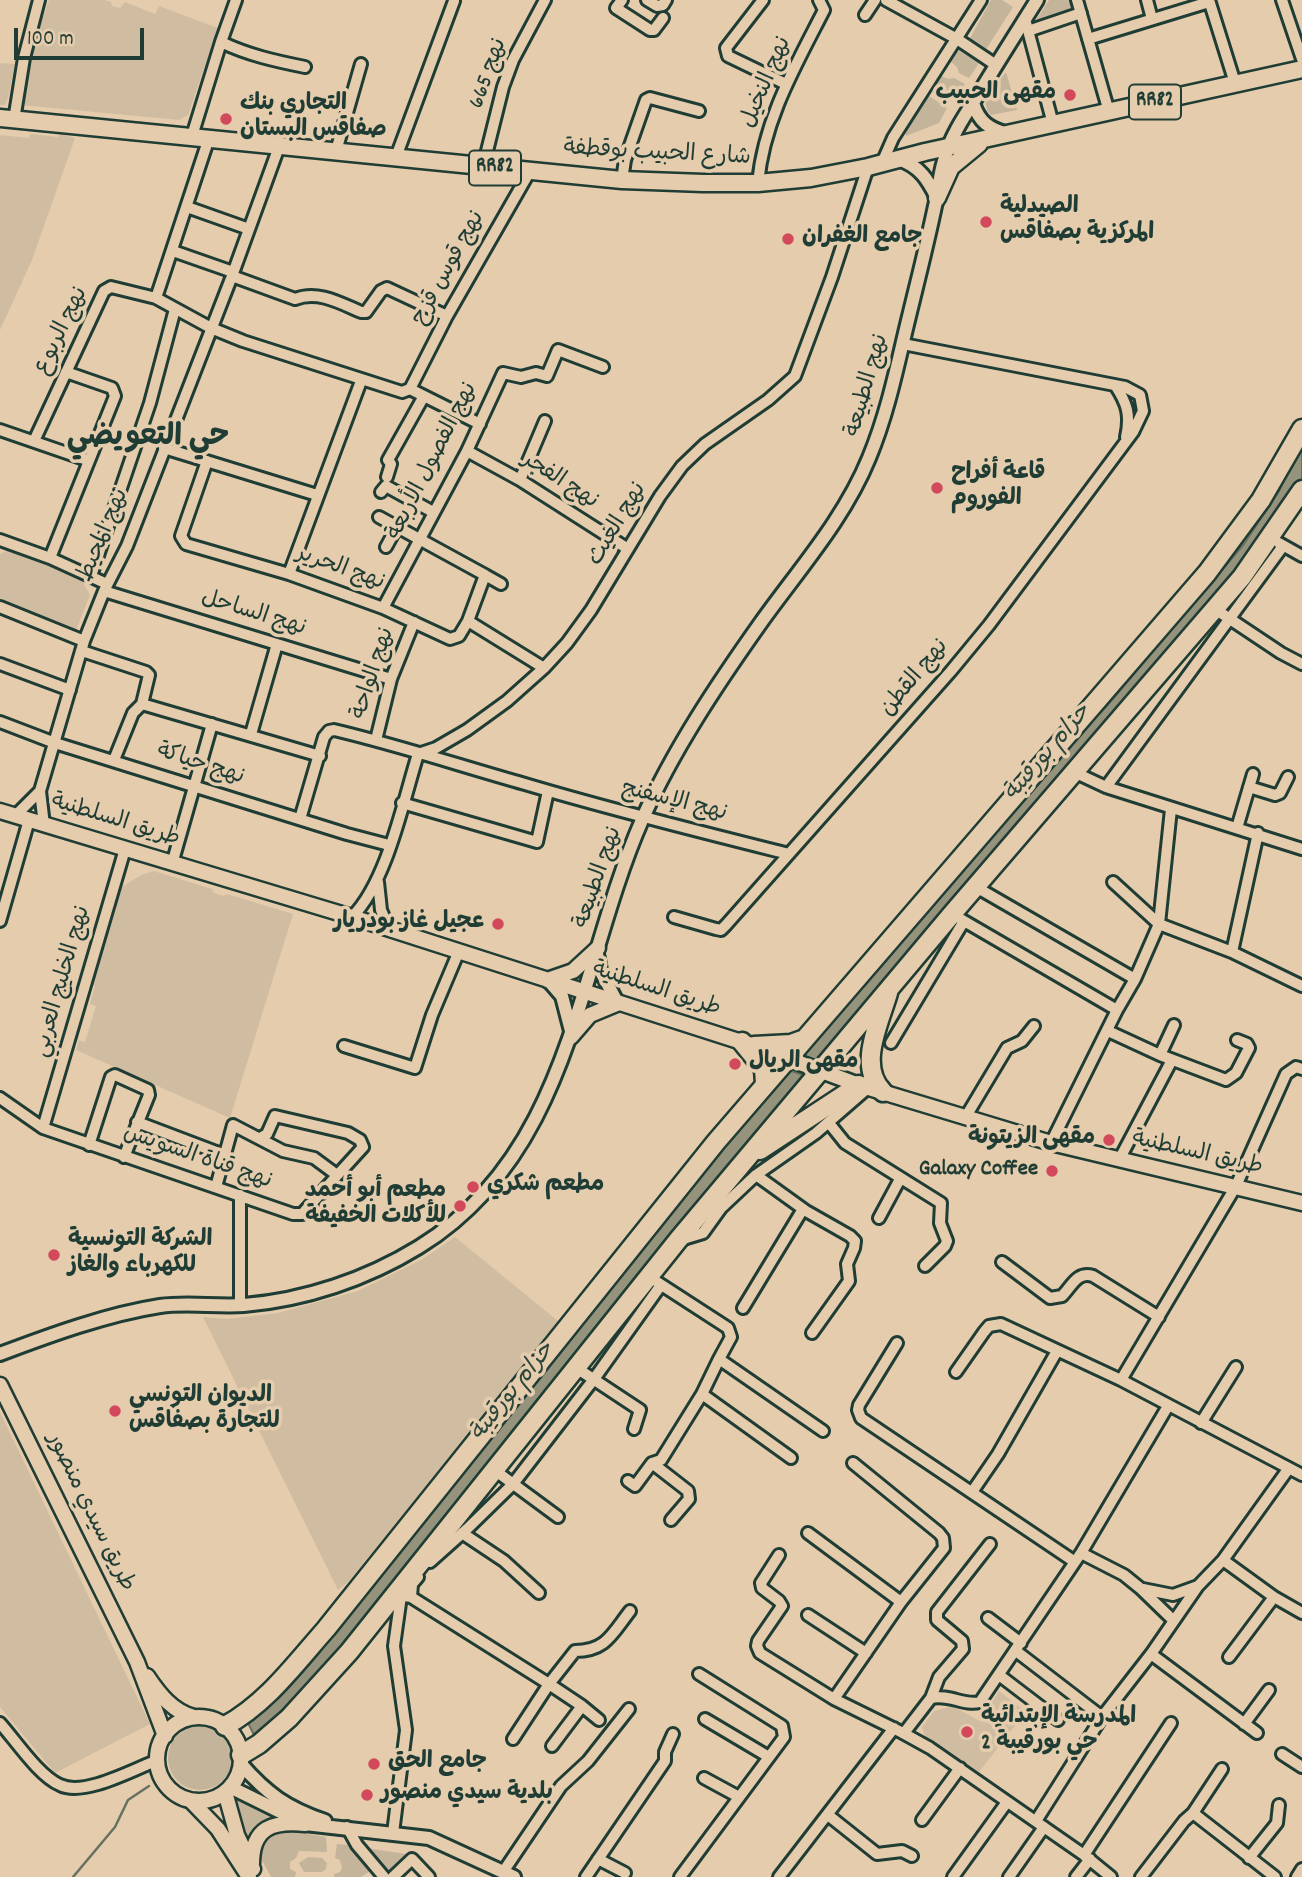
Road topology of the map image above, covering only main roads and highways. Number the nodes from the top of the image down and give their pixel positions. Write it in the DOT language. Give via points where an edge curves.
graph roads {
  1 [pos="1302,69"];
  2 [pos="7,119"];
  3 [pos="986,138"];
  4 [pos="937,198"];
  5 [pos="1302,429"];
  6 [pos="1302,490"];
  7 [pos="0,811"];
  8 [pos="597,950"];
  9 [pos="548,980"];
  10 [pos="890,988"];
  11 [pos="618,1002"];
  12 [pos="571,1035"];
  13 [pos="802,1040"];
  14 [pos="748,1044"];
  15 [pos="786,1059"];
  16 [pos="819,1071"];
  17 [pos="765,1084"];
  18 [pos="870,1088"];
  19 [pos="746,1158"];
  20 [pos="1302,1203"];
  21 [pos="0,1385"];
  22 [pos="137,1662"];
  23 [pos="194,1717"];
  24 [pos="225,1726"];
  25 [pos="165,1736"];
  26 [pos="241,1760"];
  27 [pos="228,1790"];
  28 [pos="191,1800"];
  29 [pos="305,1824"];
  30 [pos="252,1873"];
  1 -- 3 [label="main road, شارع الحبيب بوقطفة / RR82"];
  2 -- 3 [label="main road, شارع الحبيب بوقطفة / RR82" via="622,180 758,183 811,178"];
  3 -- 4 [label="main road" via="951,167"];
  5 -- 13 [label="highway" via="1261,500 1207,573"];
  6 -- 10 [label="highway" via="1277,542 1222,614 1074,772 976,887 958,917"];
  7 -- 9 [label="main road, طريق السلطنية"];
  8 -- 9 [label="main road" via="573,971"];
  9 -- 11 [label="main road, طريق السلطنية"];
  10 -- 16 [label="highway"];
  10 -- 18 [label="highway" via="869,1064"];
  11 -- 12 [label="main road" via="590,1015"];
  11 -- 14 [label="main road, طريق السلطنية"];
  13 -- 14 [label="highway"];
  13 -- 15 [label="highway"];
  14 -- 15 [label="main road, طريق السلطنية"];
  14 -- 17 [label="highway" via="764,1069"];
  15 -- 16 [label="main road, طريق السلطنية"];
  15 -- 17 [label="highway"];
  16 -- 18 [label="main road, طريق السلطنية"];
  16 -- 19 [label="highway"];
  17 -- 24 [label="highway" via="326,1629 269,1693"];
  18 -- 19 [label="highway"];
  18 -- 20 [label="main road, طريق السلطنية" via="1051,1143"];
  19 -- 26 [label="highway" via="678,1240 655,1281 575,1367 493,1469 403,1595 289,1718"];
  21 -- 22 [label="main road, طريق سيدي منصور"];
  22 -- 23 [label="main road, طريق سيدي منصور" via="174,1708"];
  22 -- 25 [label="main road, طريق سيدي منصور"];
  23 -- 24 [label="main road"];
  23 -- 25 [label="main road" via="177,1723"];
  24 -- 26 [label="main road"];
  25 -- 28 [label="main road" via="159,1749 161,1775 169,1788"];
  26 -- 27 [label="main road"];
  27 -- 28 [label="main road" via="209,1800"];
  27 -- 30 [label="main road" via="237,1835"];
  28 -- 30 [label="main road"];
  29 -- 30 [label="main road" via="276,1824 262,1832 253,1846"];
}
